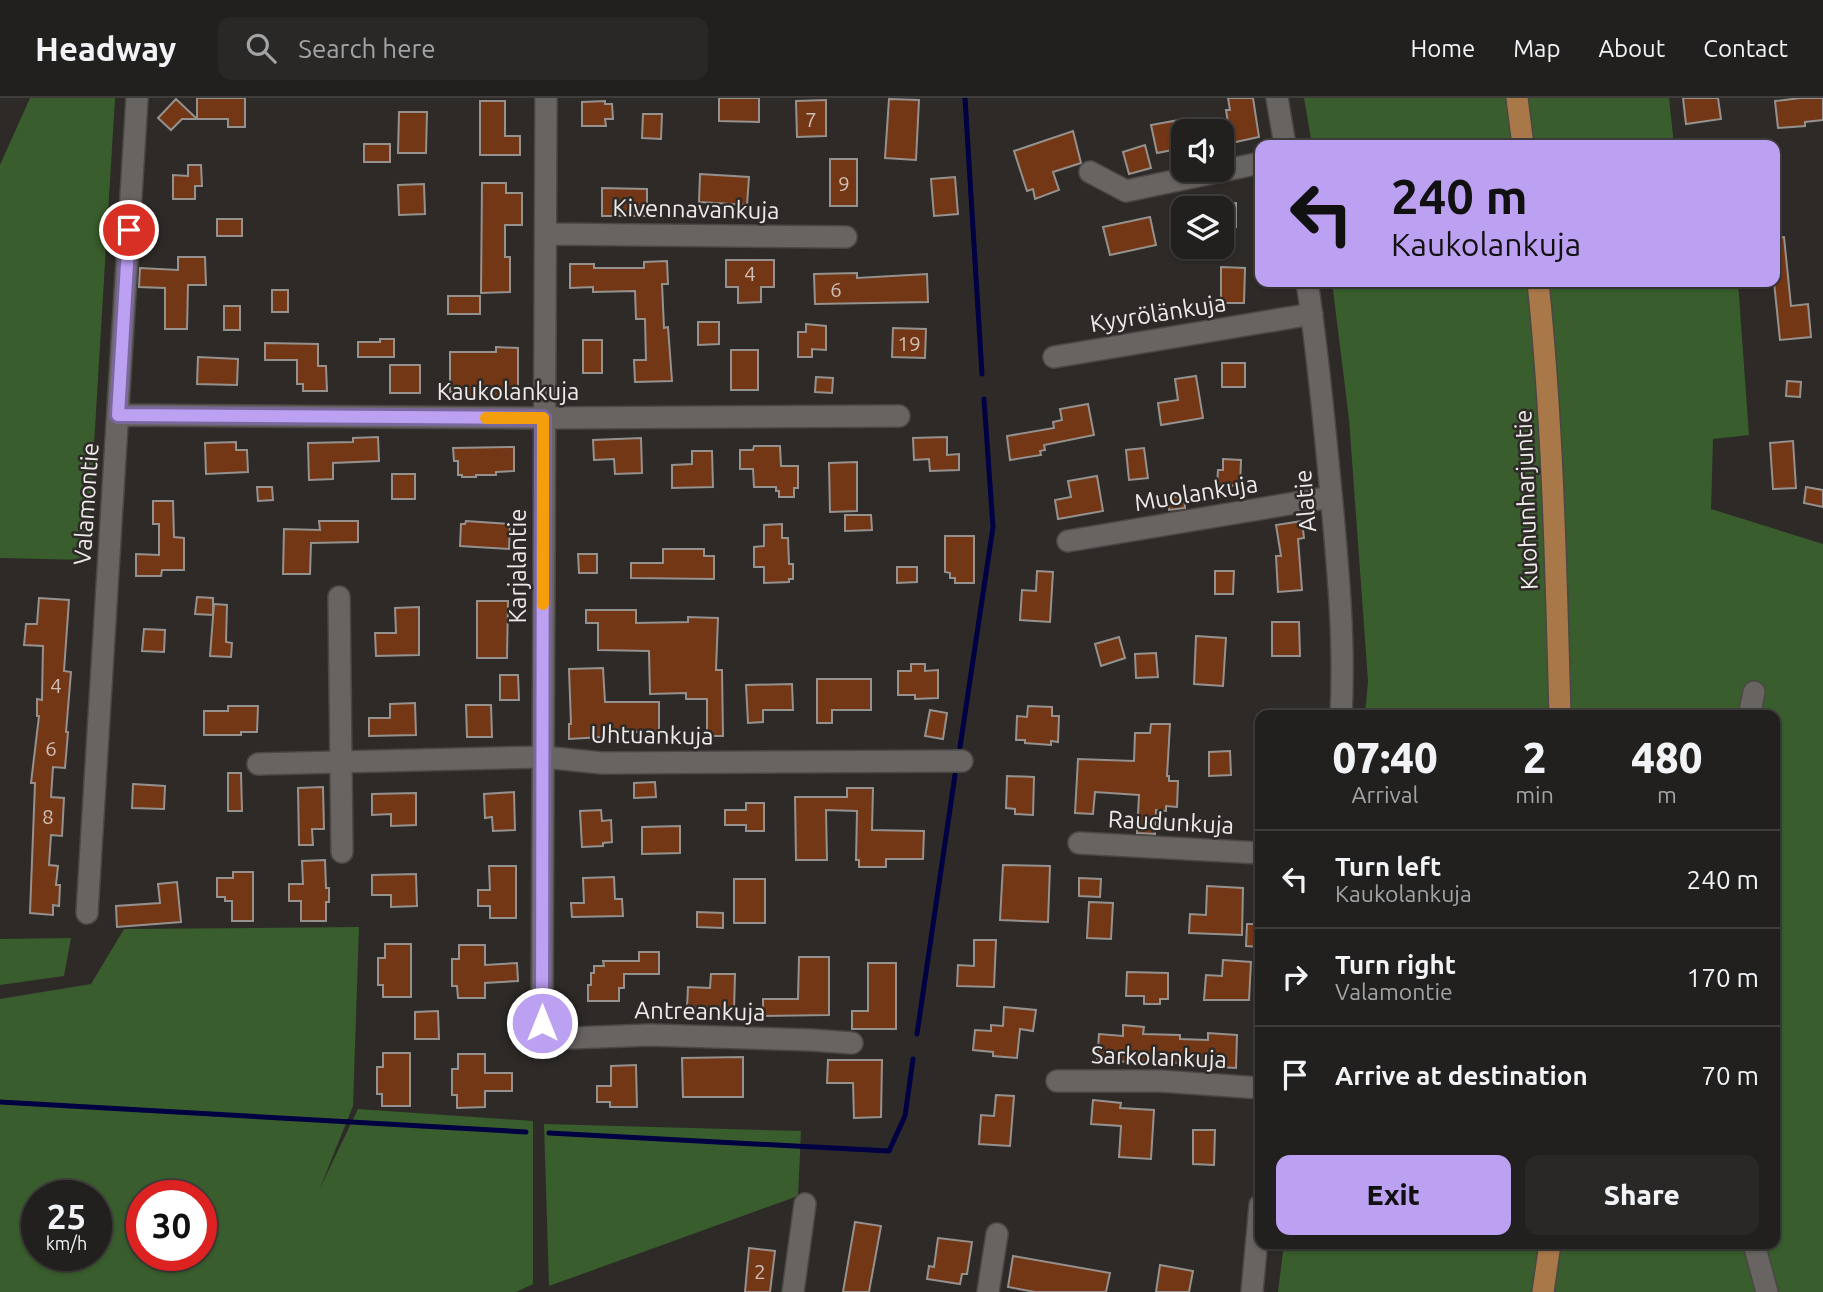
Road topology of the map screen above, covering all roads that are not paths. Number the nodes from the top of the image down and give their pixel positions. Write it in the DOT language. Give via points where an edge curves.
graph roads {
  1 [pos="138,98"];
  2 [pos="546,98"];
  3 [pos="1277,98"];
  4 [pos="1517,98"];
  5 [pos="1284,140"];
  6 [pos="1522,140"];
  7 [pos="1255,164"];
  8 [pos="1090,172"];
  9 [pos="546,234"];
  10 [pos="846,237"];
  11 [pos="1308,287"];
  12 [pos="1539,287"];
  13 [pos="1312,314"];
  14 [pos="1054,357"];
  15 [pos="118,415"];
  16 [pos="899,416"];
  17 [pos="543,418"];
  18 [pos="1331,497"];
  19 [pos="1068,541"];
  20 [pos="339,597"];
  21 [pos="1754,692"];
  22 [pos="1341,710"];
  23 [pos="1560,710"];
  24 [pos="1750,710"];
  25 [pos="543,757"];
  26 [pos="962,761"];
  27 [pos="341,762"];
  28 [pos="258,764"];
  29 [pos="1079,843"];
  30 [pos="342,852"];
  31 [pos="1255,853"];
  32 [pos="87,913"];
  33 [pos="549,1032"];
  34 [pos="852,1043"];
  35 [pos="1057,1081"];
  36 [pos="1255,1088"];
  37 [pos="805,1204"];
  38 [pos="997,1234"];
  39 [pos="1256,1249"];
  40 [pos="1549,1249"];
  41 [pos="1755,1249"];
  42 [pos="793,1292"];
  43 [pos="988,1292"];
  44 [pos="1252,1292"];
  45 [pos="1543,1292"];
  46 [pos="1767,1292"];
  1 -- 15 [label="street, Valamontie"];
  2 -- 9 [label="street, Karjalantie"];
  3 -- 5 [label="street"];
  4 -- 6 [label="main road"];
  7 -- 8 [label="street" via="1126,191"];
  9 -- 10 [label="street, Kivennavankuja"];
  9 -- 17 [label="street, Karjalantie"];
  11 -- 13 [label="street, Alatie"];
  12 -- 23 [label="main road, Kuohunharjuntie" via="1554,507"];
  13 -- 14 [label="street, Kyyrölänkuja"];
  13 -- 18 [label="street, Alatie"];
  15 -- 17 [label="street, Kaukolankuja"];
  15 -- 32 [label="street, Valamontie"];
  16 -- 17 [label="street, Kaukolankuja"];
  17 -- 25 [label="street, Karjalantie"];
  18 -- 19 [label="street, Muolankuja"];
  18 -- 22 [label="street, Alatie" via="1344,661"];
  20 -- 27 [label="street"];
  21 -- 24 [label="street"];
  25 -- 26 [label="street, Uhtuankuja" via="602,763"];
  25 -- 27 [label="street, Uhtuankuja"];
  25 -- 33 [label="street, Karjalantie" via="542,1023"];
  27 -- 28 [label="street, Uhtuankuja"];
  27 -- 30 [label="street"];
  29 -- 31 [label="street, Raudunkuja"];
  33 -- 34 [label="street, Antreankuja" via="571,1038 650,1035"];
  35 -- 36 [label="street, Sarkolankuja"];
  37 -- 42 [label="street"];
  38 -- 43 [label="street"];
  39 -- 44 [label="street"];
  40 -- 45 [label="main road"];
  41 -- 46 [label="street"];
}
